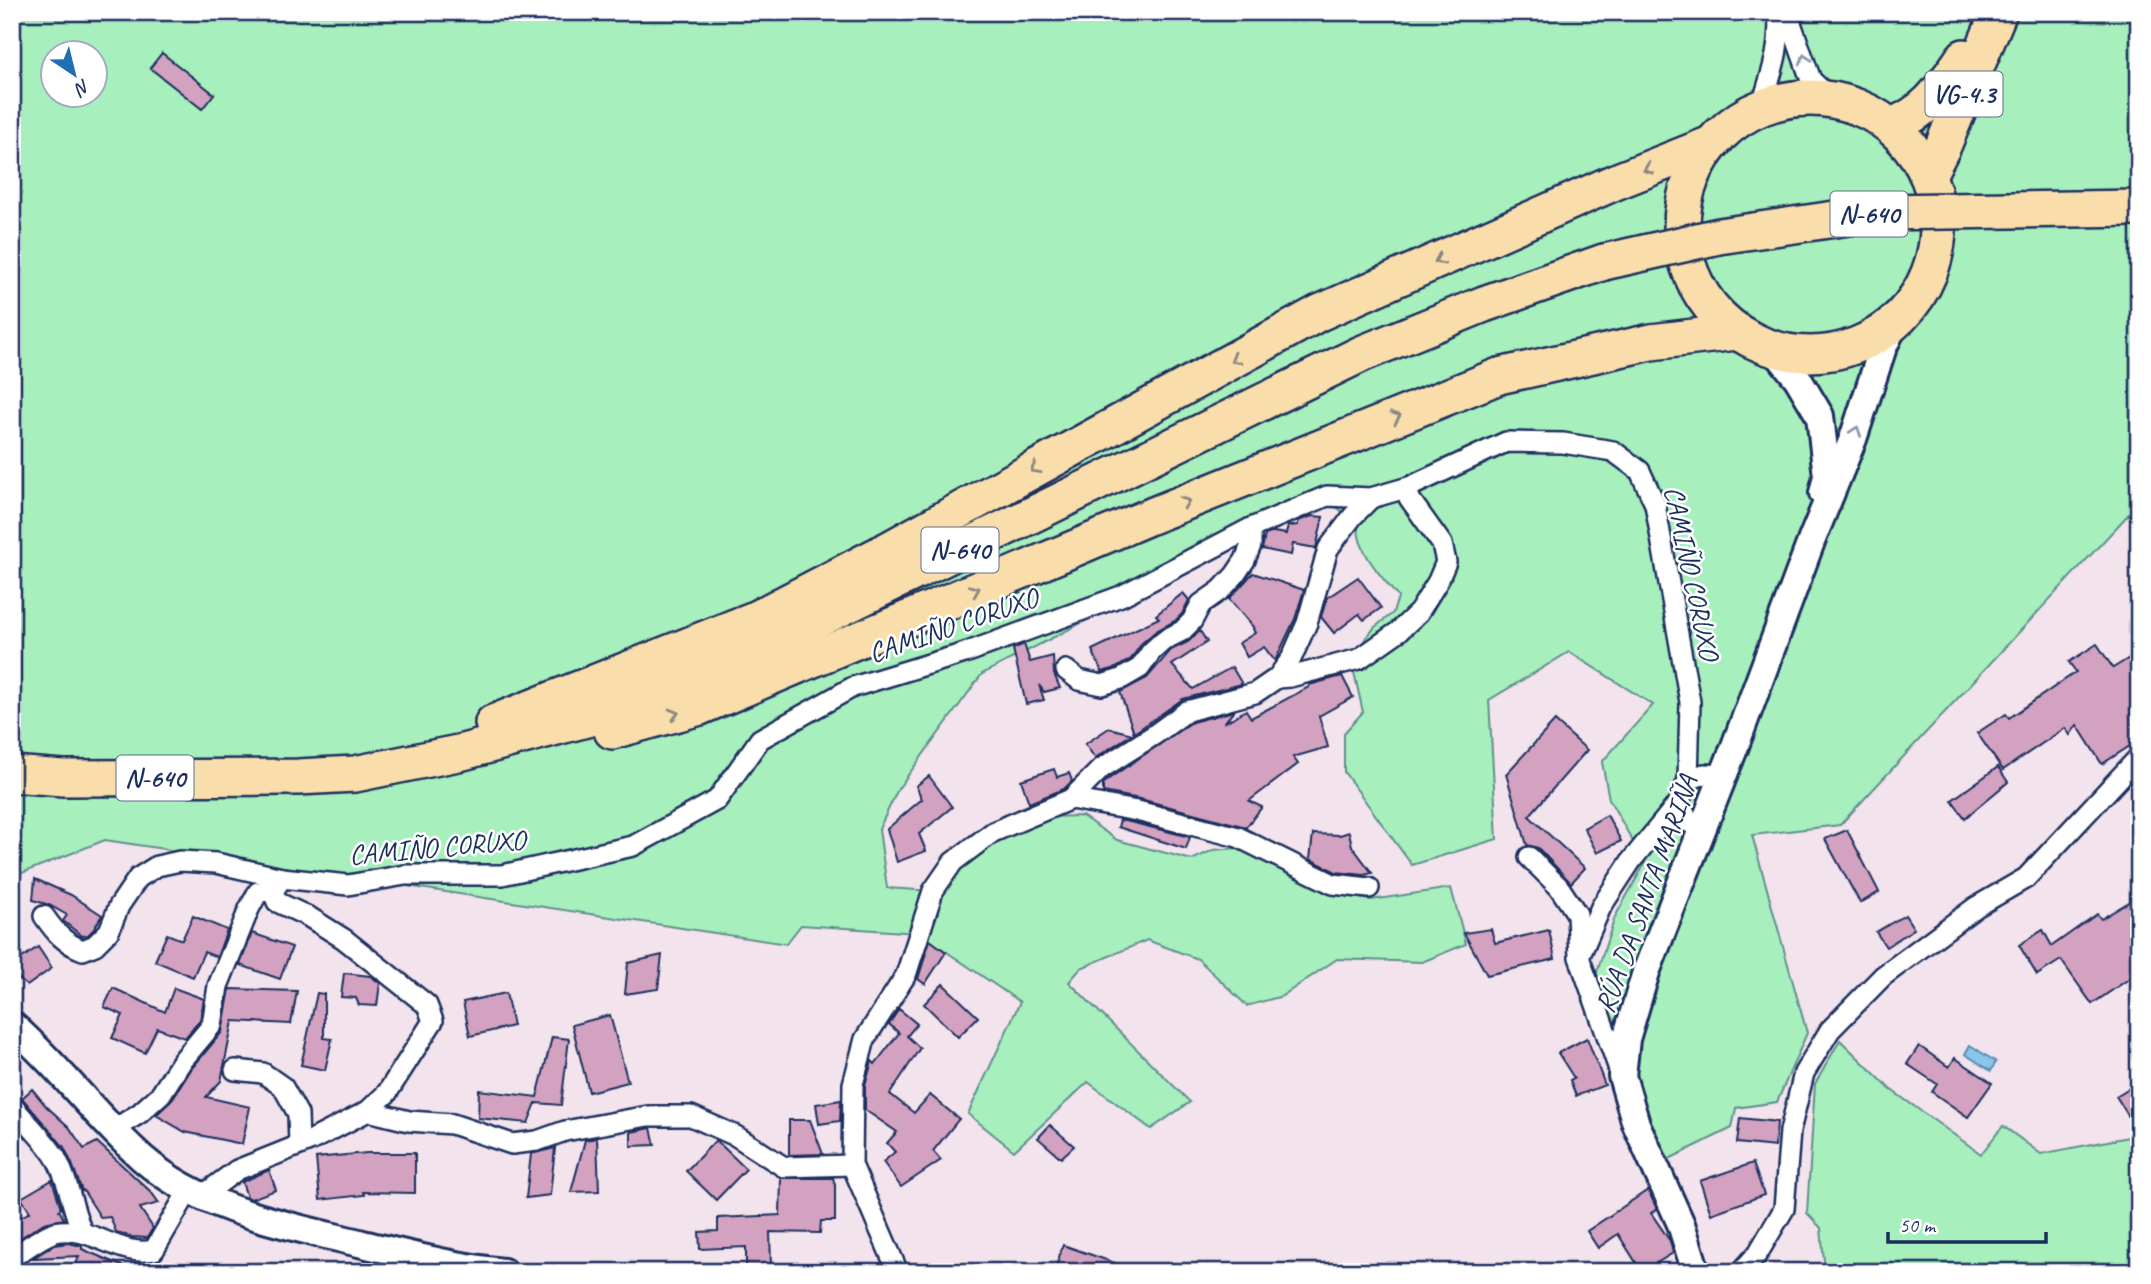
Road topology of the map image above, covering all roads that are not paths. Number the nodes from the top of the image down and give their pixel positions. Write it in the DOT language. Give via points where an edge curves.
graph roads {
  1 [pos="1778,12"];
  2 [pos="1787,12"];
  3 [pos="1992,12"];
  4 [pos="1999,12"];
  5 [pos="1832,100"];
  6 [pos="1761,108"];
  7 [pos="1891,126"];
  8 [pos="1711,144"];
  9 [pos="1928,175"];
  10 [pos="2139,208"];
  11 [pos="1895,323"];
  12 [pos="1737,332"];
  13 [pos="1774,349"];
  14 [pos="1409,488"];
  15 [pos="1371,498"];
  16 [pos="1251,528"];
  17 [pos="1812,539"];
  18 [pos="1066,670"];
  19 [pos="1277,678"];
  20 [pos="2139,757"];
  21 [pos="12,774"];
  22 [pos="1724,775"];
  23 [pos="298,777"];
  24 [pos="1688,780"];
  25 [pos="1071,800"];
  26 [pos="1679,802"];
  27 [pos="1703,830"];
  28 [pos="1529,857"];
  29 [pos="277,885"];
  30 [pos="1369,888"];
  31 [pos="44,916"];
  32 [pos="1579,957"];
  33 [pos="12,1025"];
  34 [pos="234,1070"];
  35 [pos="1622,1076"];
  36 [pos="12,1105"];
  37 [pos="368,1111"];
  38 [pos="113,1130"];
  39 [pos="299,1145"];
  40 [pos="852,1165"];
  41 [pos="196,1193"];
  42 [pos="82,1232"];
  43 [pos="12,1257"];
  44 [pos="503,1272"];
  45 [pos="898,1272"];
  46 [pos="1696,1272"];
  47 [pos="1741,1272"];
  1 -- 6 [label="street" via="1777,59"];
  5 -- 2 [label="street, one-way" via="1811,80"];
  3 -- 7 [label="highway, VG-4.3" via="1942,89 1911,119"];
  4 -- 9 [label="highway, VG-4.3"];
  5 -- 6 [label="highway" via="1794,99"];
  5 -- 7 [label="highway" via="1862,108"];
  6 -- 8 [label="highway" via="1732,124"];
  7 -- 9 [label="highway" via="1911,146"];
  8 -- 12 [label="highway" via="1685,197 1686,259 1707,302"];
  8 -- 23 [label="highway, one-way" via="1319,313 755,619 500,722 369,749"];
  9 -- 11 [label="highway" via="1938,235 1934,259 1919,294"];
  10 -- 23 [label="highway, N-640, bridge" via="1883,212 1719,236 1604,262 1361,354 745,655 605,714 463,752 355,774"];
  11 -- 13 [label="highway" via="1866,342 1832,352 1798,354"];
  17 -- 11 [label="street, RÚA DA SANTA MARIÑA, one-way"];
  12 -- 13 [label="highway"];
  23 -- 12 [label="highway, one-way" via="332,788 451,773 700,707 1146,518 1499,376 1651,342"];
  13 -- 17 [label="street, RÚA DA SANTA MARIÑA" via="1819,416 1826,476"];
  14 -- 15 [label="street, CAMIÑO CORUXO"];
  14 -- 19 [label="street" via="1409,499 1442,544 1446,562 1419,612 1359,659"];
  14 -- 24 [label="street, CAMIÑO CORUXO" via="1506,442 1563,443 1613,451 1640,471 1655,504 1690,702"];
  15 -- 16 [label="street, CAMIÑO CORUXO" via="1327,496"];
  15 -- 19 [label="street" via="1328,549 1307,623"];
  16 -- 18 [label="street" via="1251,545 1235,575 1201,604 1182,631 1151,652 1140,668 1102,685 1079,680"];
  16 -- 29 [label="street, CAMIÑO CORUXO" via="1121,596 965,653 853,687 760,739 717,800 633,846 502,875 405,875 348,885"];
  17 -- 22 [label="street, RÚA DA SANTA MARIÑA"];
  19 -- 25 [label="street" via="1255,693 1187,711 1102,768"];
  20 -- 47 [label="street" via="2026,878 1976,907 1883,976 1830,1030 1804,1073 1790,1131 1784,1209"];
  21 -- 23 [label="highway, N-640"];
  22 -- 24 [label="street" via="1704,774"];
  22 -- 27 [label="street, RÚA DA SANTA MARIÑA"];
  24 -- 26 [label="street"];
  25 -- 30 [label="street" via="1138,811 1238,837 1334,884"];
  25 -- 40 [label="street" via="993,832 953,862 933,891 906,975 865,1039 853,1084"];
  26 -- 27 [label="street" via="1690,823"];
  26 -- 32 [label="street" via="1601,907"];
  27 -- 35 [label="street, RÚA DA SANTA MARIÑA" via="1646,972 1626,1039"];
  28 -- 32 [label="street" via="1559,887 1577,914"];
  29 -- 31 [label="street, CAMIÑO CORUXO" via="216,863 180,861 157,866 138,878 109,931 83,950 70,946"];
  29 -- 37 [label="street" via="277,902 344,939 427,1004 433,1021 387,1093"];
  29 -- 38 [label="street" via="258,892 249,909 218,986 212,1025 161,1094"];
  32 -- 35 [label="street"];
  33 -- 38 [label="street"];
  34 -- 39 [label="street" via="263,1073 284,1087 298,1114"];
  35 -- 46 [label="street, RÚA DA SANTA MARIÑA" via="1636,1124 1681,1224"];
  36 -- 42 [label="street" via="56,1157"];
  37 -- 39 [label="street"];
  37 -- 40 [label="street" via="409,1121 452,1124 512,1144 638,1118 691,1116 736,1136 784,1167"];
  38 -- 41 [label="street" via="157,1170"];
  39 -- 41 [label="street" via="237,1170"];
  40 -- 45 [label="street"];
  41 -- 42 [label="street" via="154,1250 140,1253"];
  41 -- 44 [label="street" via="259,1219 466,1268"];
  42 -- 43 [label="street" via="54,1233"];
}
